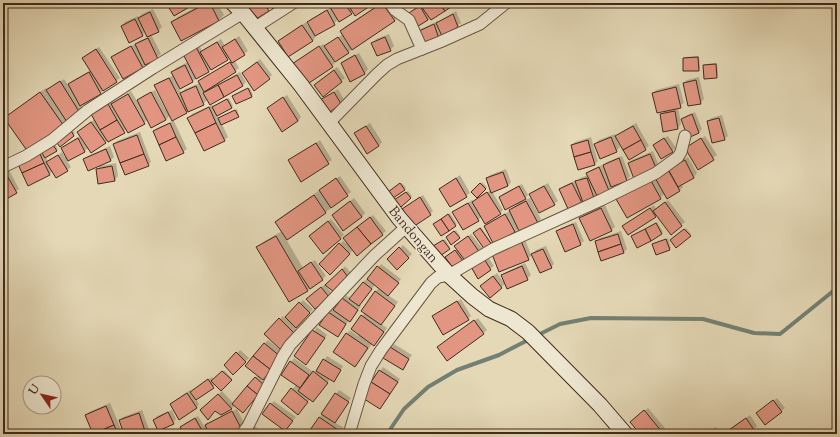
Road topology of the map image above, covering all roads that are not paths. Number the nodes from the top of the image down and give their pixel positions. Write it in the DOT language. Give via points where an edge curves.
graph roads {
  1 [pos="293,3"];
  2 [pos="390,3"];
  3 [pos="506,3"];
  4 [pos="238,8"];
  5 [pos="254,28"];
  6 [pos="422,49"];
  7 [pos="328,124"];
  8 [pos="685,136"];
  9 [pos="3,167"];
  10 [pos="406,227"];
  11 [pos="449,275"];
  12 [pos="242,434"];
  13 [pos="349,434"];
  14 [pos="625,434"];
  1 -- 5 [label="street"];
  2 -- 6 [label="street" via="409,20"];
  3 -- 6 [label="street" via="480,24"];
  4 -- 5 [label="street, Bandongan"];
  4 -- 9 [label="street" via="88,110 52,140"];
  5 -- 7 [label="street, Bandongan" via="301,85"];
  6 -- 7 [label="street" via="387,65"];
  7 -- 10 [label="street, Bandongan"];
  8 -- 11 [label="street" via="678,157 656,173 492,249"];
  10 -- 11 [label="street, Bandongan"];
  10 -- 12 [label="street" via="376,255 287,350"];
  11 -- 13 [label="street" via="438,277 431,283 381,350 367,375"];
  11 -- 14 [label="street, Bandongan" via="489,309 511,319 528,332"];
}
